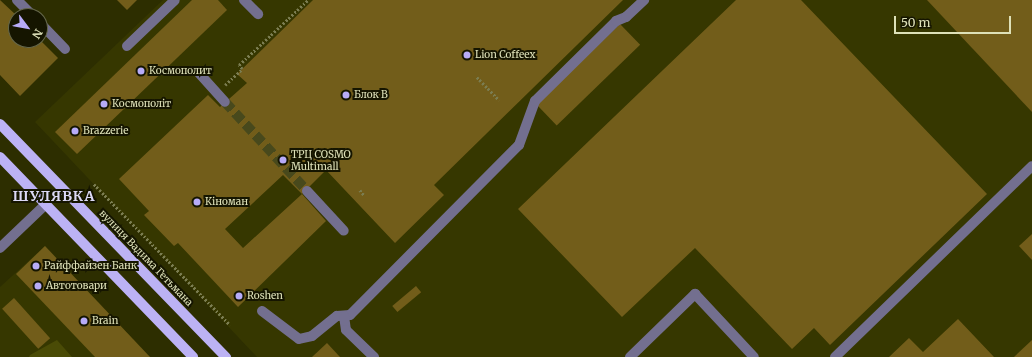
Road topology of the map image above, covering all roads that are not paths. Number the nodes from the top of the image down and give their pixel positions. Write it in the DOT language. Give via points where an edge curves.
graph roads {
  1 [pos="17,0"];
  2 [pos="175,0"];
  3 [pos="244,0"];
  4 [pos="644,0"];
  5 [pos="25,8"];
  6 [pos="258,14"];
  7 [pos="48,31"];
  8 [pos="127,46"];
  9 [pos="65,49"];
  10 [pos="198,72"];
  11 [pos="225,102"];
  12 [pos="0,124"];
  13 [pos="0,157"];
  14 [pos="1032,166"];
  15 [pos="307,191"];
  16 [pos="45,204"];
  17 [pos="344,231"];
  18 [pos="0,248"];
  19 [pos="262,311"];
  20 [pos="344,316"];
  21 [pos="193,357"];
  22 [pos="226,357"];
  23 [pos="374,357"];
  24 [pos="630,357"];
  25 [pos="754,357"];
  26 [pos="835,357"];
  1 -- 5 [label="street"];
  2 -- 8 [label="street"];
  3 -- 6 [label="street"];
  4 -- 20 [label="street" via="626,17 616,21 535,101 519,145 350,315"];
  7 -- 9 [label="street"];
  10 -- 11 [label="street"];
  12 -- 22 [label="main road, вулиця Вадима Гетьмана"];
  13 -- 16 [label="main road"];
  14 -- 26 [label="street"];
  15 -- 17 [label="street"];
  16 -- 18 [label="street"];
  16 -- 21 [label="main road"];
  19 -- 20 [label="street" via="299,340 312,336 338,316"];
  20 -- 23 [label="street" via="346,330"];
  24 -- 25 [label="street" via="696,294"];
}
